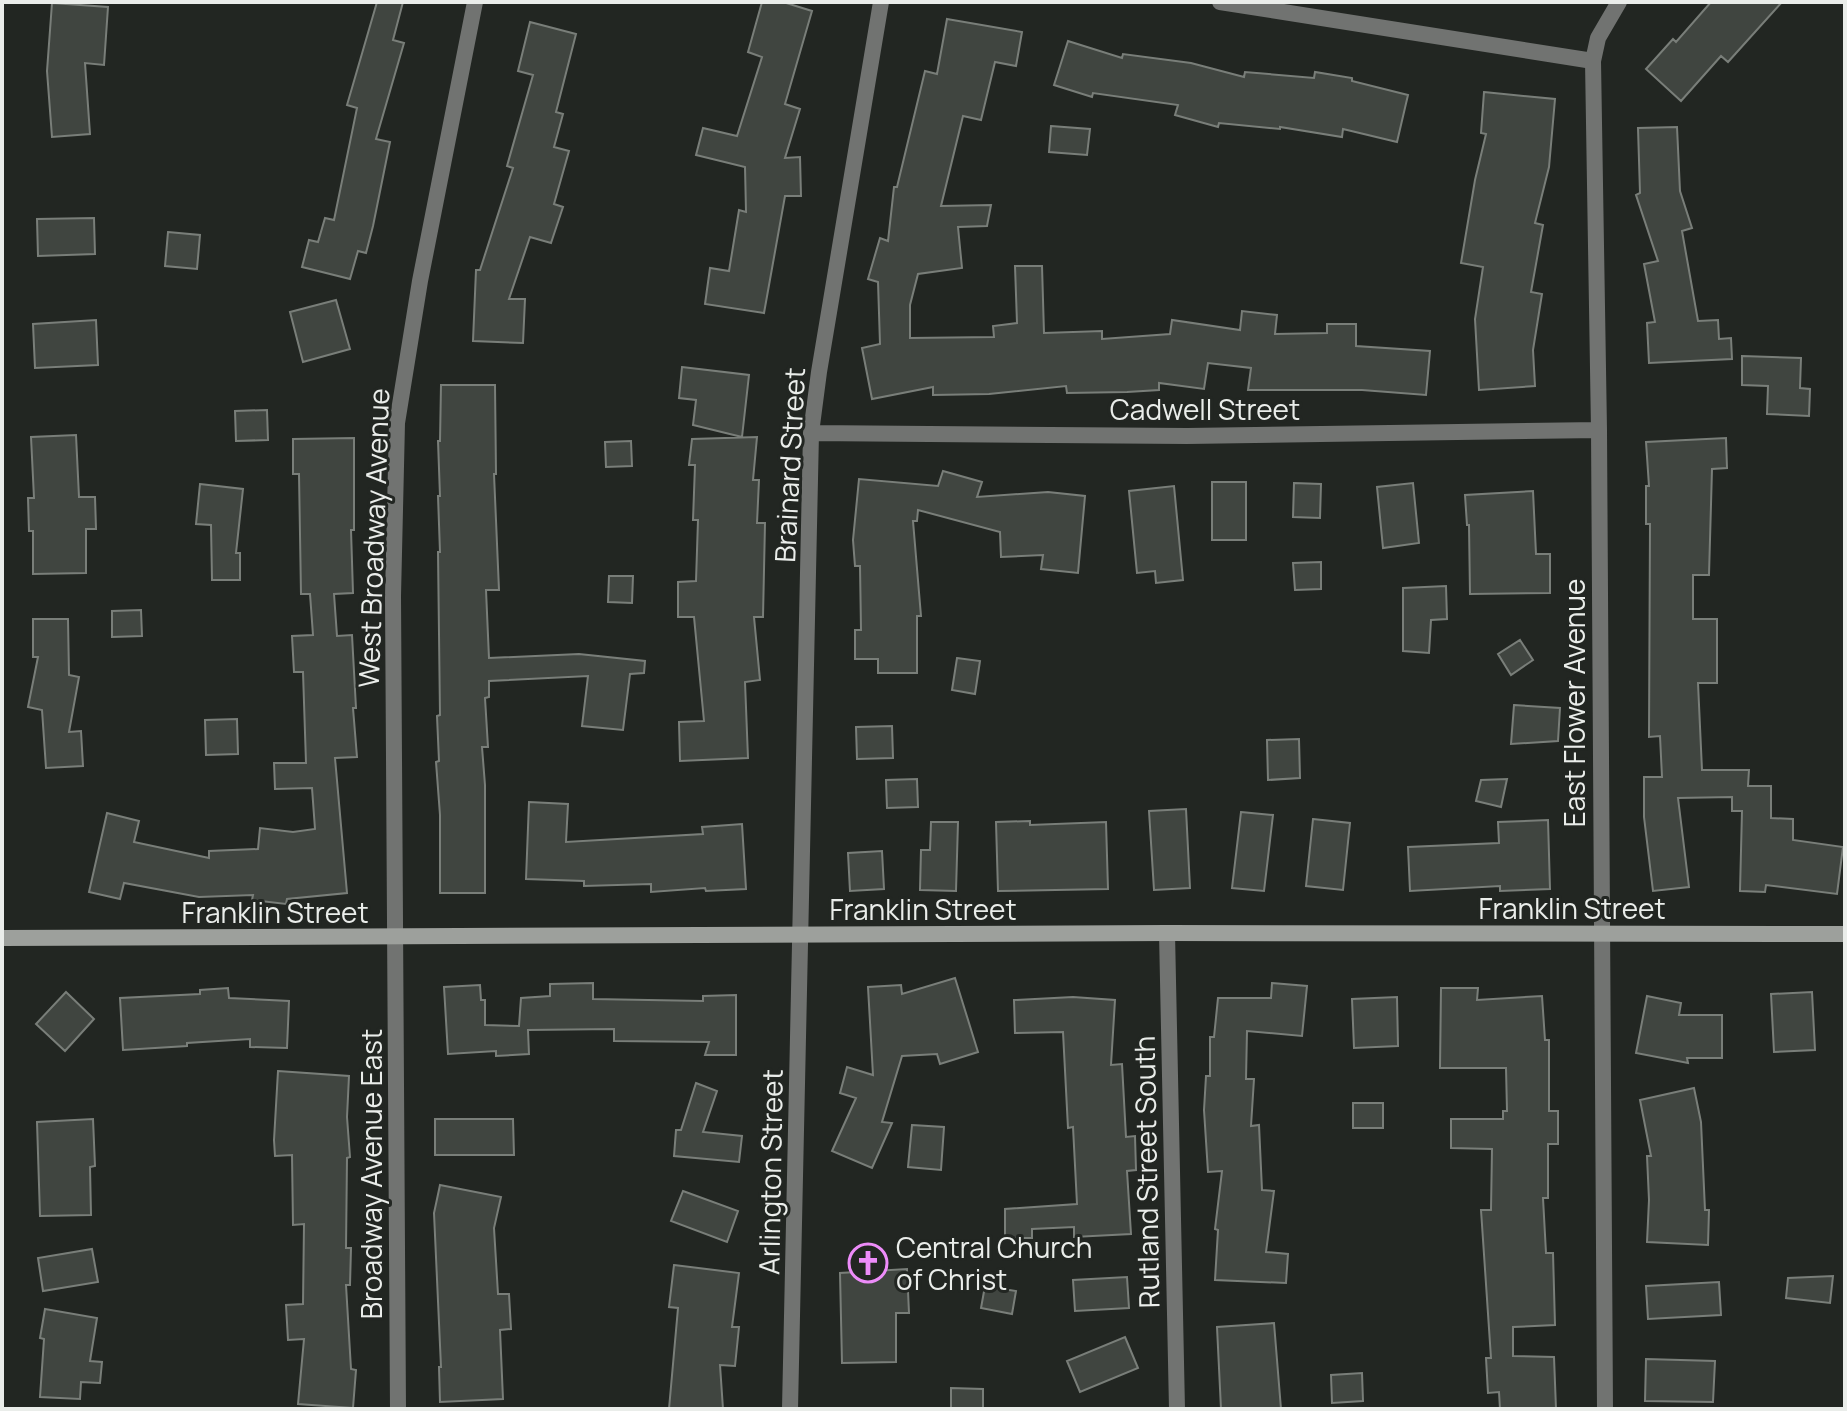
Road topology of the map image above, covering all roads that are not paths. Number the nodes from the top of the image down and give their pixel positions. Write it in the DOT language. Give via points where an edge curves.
graph roads {
  1 [pos="475,2"];
  2 [pos="881,2"];
  3 [pos="1220,2"];
  4 [pos="1619,2"];
  5 [pos="1593,61"];
  6 [pos="1599,430"];
  7 [pos="811,433"];
  8 [pos="1167,933"];
  9 [pos="1601,933"];
  10 [pos="1845,934"];
  11 [pos="801,937"];
  12 [pos="2,938"];
  13 [pos="396,938"];
  14 [pos="398,1409"];
  15 [pos="790,1409"];
  16 [pos="1177,1409"];
  17 [pos="1605,1409"];
  1 -- 13 [label="street, West Broadway Avenue" via="397,423"];
  2 -- 7 [label="street, Brainard Street"];
  3 -- 5 [label="street"];
  4 -- 5 [label="street, East Flower Avenue" via="1598,38"];
  5 -- 6 [label="street, East Flower Avenue"];
  6 -- 7 [label="street, Cadwell Street" via="1187,436"];
  6 -- 9 [label="street, East Flower Avenue"];
  7 -- 11 [label="street, Brainard Street"];
  8 -- 9 [label="street, Franklin Street"];
  8 -- 11 [label="street, Franklin Street"];
  8 -- 16 [label="street, Rutland Street South"];
  9 -- 10 [label="street, Franklin Street"];
  9 -- 17 [label="street, East Flower Avenue"];
  11 -- 13 [label="street, Franklin Street"];
  11 -- 15 [label="street, Arlington Street"];
  12 -- 13 [label="street, Franklin Street"];
  13 -- 14 [label="street, Broadway Avenue East"];
}
